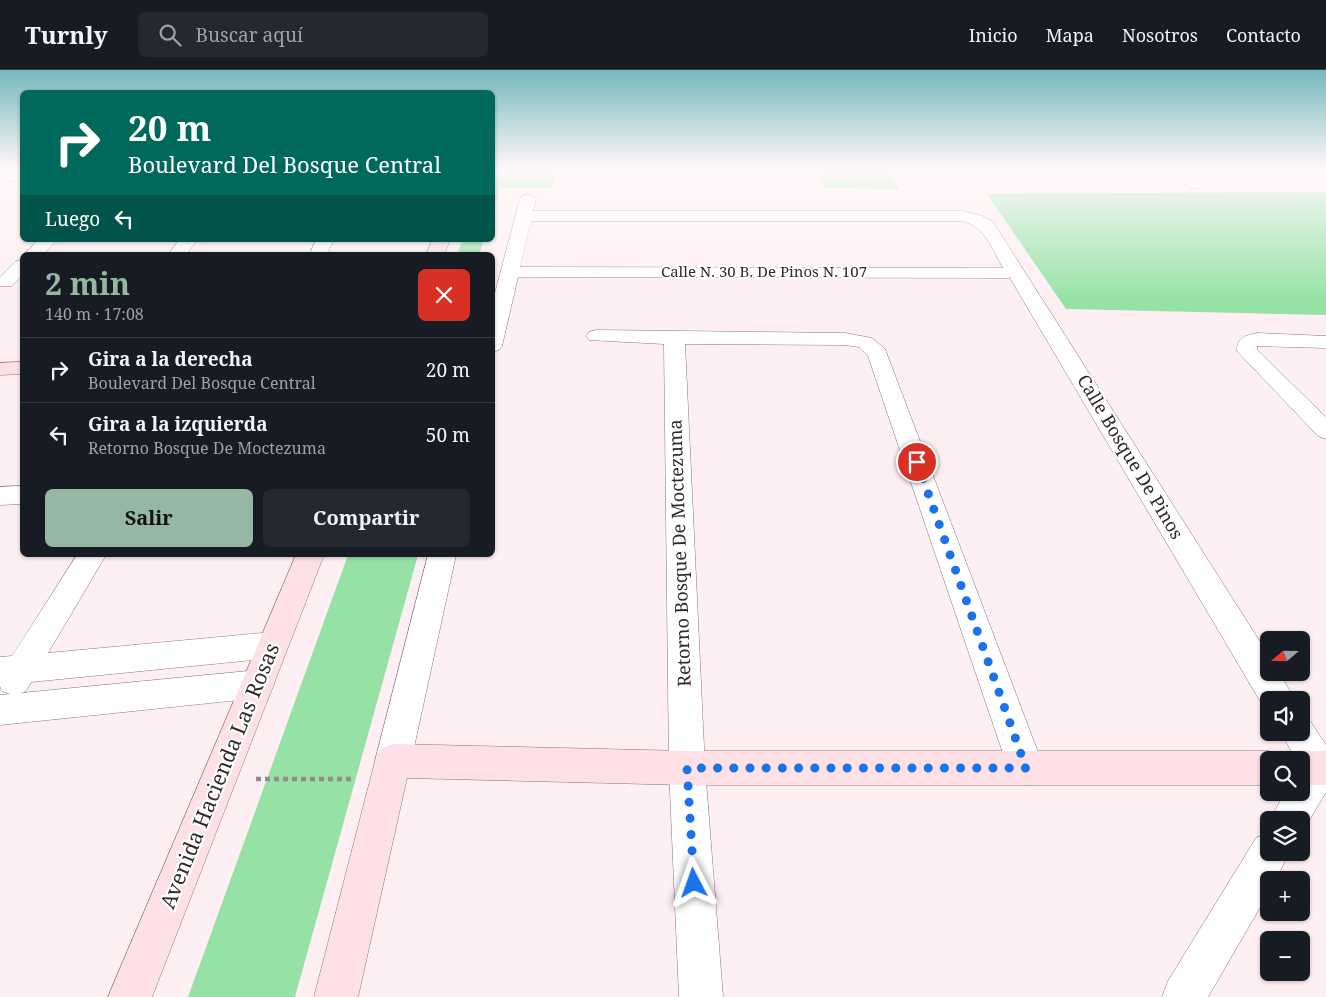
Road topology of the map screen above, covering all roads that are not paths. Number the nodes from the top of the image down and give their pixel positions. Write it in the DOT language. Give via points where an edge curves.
graph roads {
  1 [pos="525,213"];
  2 [pos="813,213"];
  3 [pos="46,242"];
  4 [pos="35,252"];
  5 [pos="20,267"];
  6 [pos="510,272"];
  7 [pos="1017,273"];
  8 [pos="5,282"];
  9 [pos="495,334"];
  10 [pos="596,336"];
  11 [pos="674,338"];
  12 [pos="1326,342"];
  13 [pos="20,368"];
  14 [pos="0,369"];
  15 [pos="1326,431"];
  16 [pos="20,495"];
  17 [pos="0,496"];
  18 [pos="91,557"];
  19 [pos="309,557"];
  20 [pos="442,557"];
  21 [pos="273,645"];
  22 [pos="11,670"];
  23 [pos="258,684"];
  24 [pos="1272,691"];
  25 [pos="0,708"];
  26 [pos="1302,741"];
  27 [pos="687,768"];
  28 [pos="1026,768"];
  29 [pos="1260,768"];
  30 [pos="1316,768"];
  31 [pos="391,770"];
  32 [pos="1294,811"];
  33 [pos="1265,861"];
  34 [pos="130,997"];
  35 [pos="336,997"];
  36 [pos="701,997"];
  37 [pos="1184,997"];
  1 -- 6 [label="street, Calle Bosque De Pinos"];
  2 -- 7 [label="street, Calle Bosque De Pinos" via="962,216 976,219 987,226"];
  3 -- 4 [label="street"];
  5 -- 8 [label="street"];
  6 -- 7 [label="street, Calle N. 30 B. De Pinos N. 107"];
  6 -- 9 [label="street"];
  7 -- 24 [label="street, Calle Bosque De Pinos"];
  10 -- 11 [label="street"];
  11 -- 27 [label="street, Retorno Bosque De Moctezuma"];
  11 -- 28 [label="street" via="845,339 865,342 878,353"];
  12 -- 15 [label="street" via="1257,339 1247,343 1247,351"];
  13 -- 14 [label="street"];
  16 -- 17 [label="street"];
  18 -- 22 [label="street"];
  19 -- 21 [label="street, Avenida Hacienda Las Rosas"];
  20 -- 31 [label="street"];
  21 -- 22 [label="street"];
  21 -- 23 [label="street, Avenida Hacienda Las Rosas"];
  22 -- 25 [label="street"];
  23 -- 25 [label="street"];
  23 -- 34 [label="street, Avenida Hacienda Las Rosas"];
  26 -- 30 [label="street"];
  27 -- 28 [label="street"];
  27 -- 31 [label="street"];
  27 -- 36 [label="street, Retorno Bosque De Moctezuma"];
  28 -- 29 [label="street"];
  30 -- 32 [label="street"];
  31 -- 35 [label="street"];
  33 -- 37 [label="street"];
}
